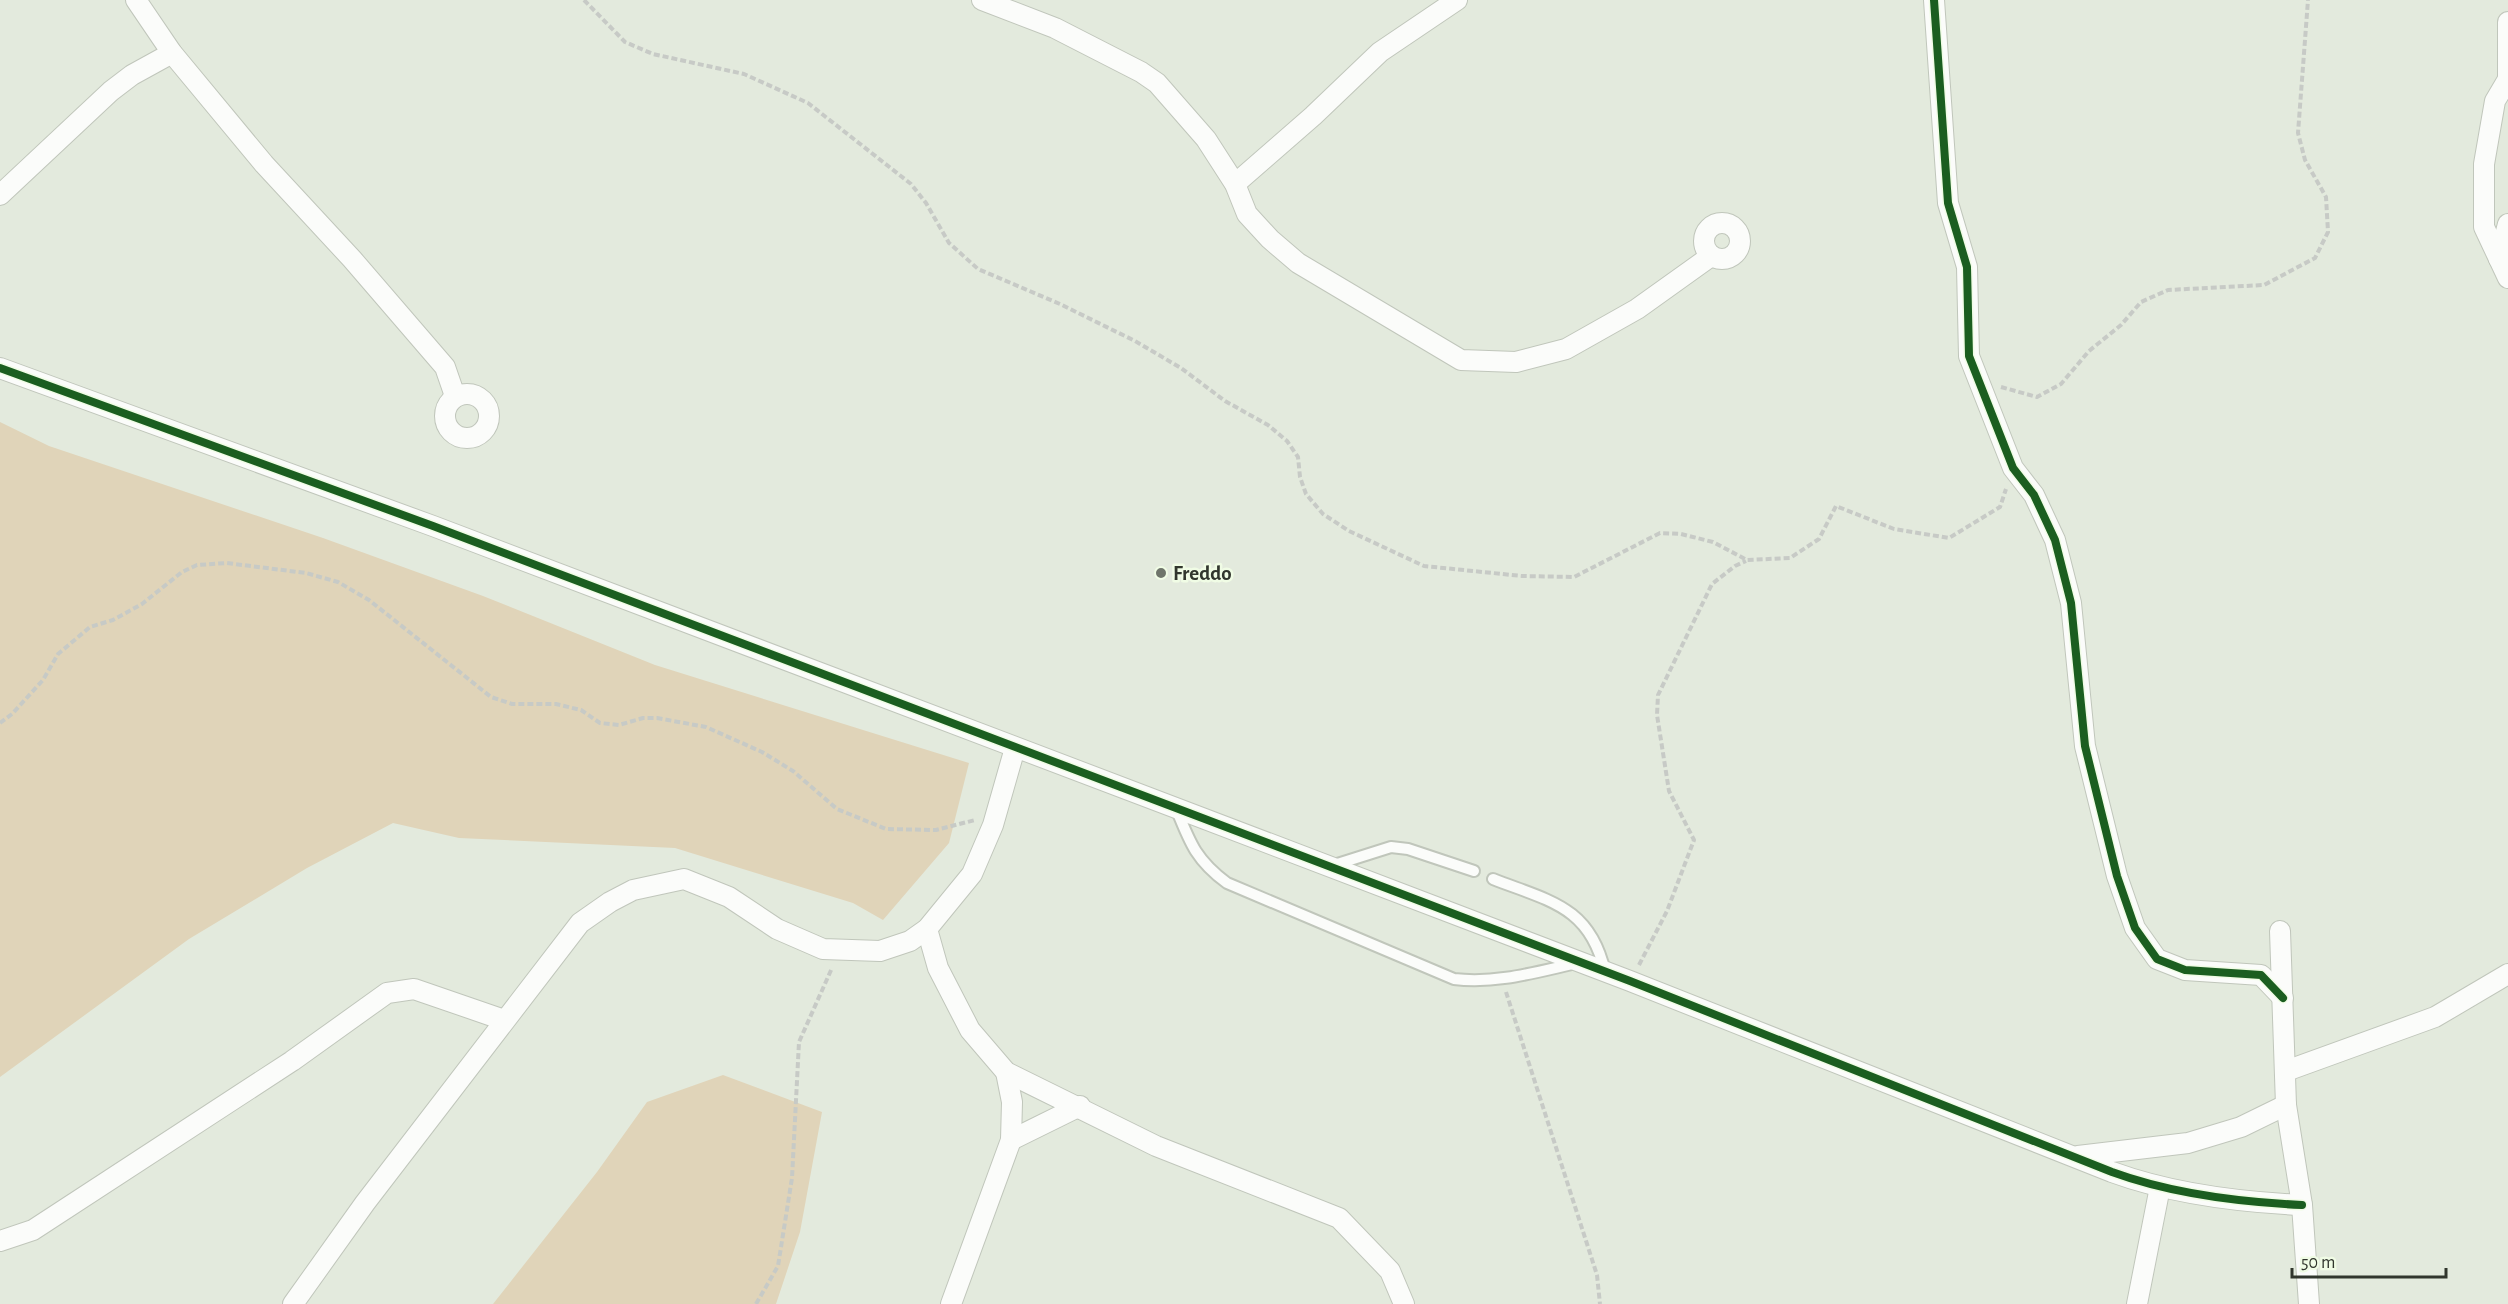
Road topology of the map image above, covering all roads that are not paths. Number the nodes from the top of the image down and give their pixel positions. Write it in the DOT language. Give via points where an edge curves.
graph roads {
  1 [pos="136,0"];
  2 [pos="982,0"];
  3 [pos="1457,0"];
  4 [pos="1934,0"];
  5 [pos="2508,22"];
  6 [pos="172,53"];
  7 [pos="2508,79"];
  8 [pos="1235,184"];
  9 [pos="0,195"];
  10 [pos="2508,224"];
  11 [pos="1711,256"];
  12 [pos="2499,259"];
  13 [pos="2508,278"];
  14 [pos="0,368"];
  15 [pos="455,396"];
  16 [pos="1015,748"];
  17 [pos="1176,808"];
  18 [pos="1330,866"];
  19 [pos="1474,871"];
  20 [pos="1493,879"];
  21 [pos="927,929"];
  22 [pos="2280,931"];
  23 [pos="1580,962"];
  24 [pos="1605,972"];
  25 [pos="2508,974"];
  26 [pos="2283,998"];
  27 [pos="504,1020"];
  28 [pos="2286,1071"];
  29 [pos="1006,1072"];
  30 [pos="2286,1105"];
  31 [pos="1080,1106"];
  32 [pos="1011,1140"];
  33 [pos="2076,1156"];
  34 [pos="2160,1187"];
  35 [pos="2302,1204"];
  36 [pos="0,1241"];
  37 [pos="293,1304"];
  38 [pos="951,1304"];
  39 [pos="1404,1304"];
  40 [pos="2137,1304"];
  41 [pos="2309,1304"];
  1 -- 6 [label="street"];
  2 -- 8 [label="street" via="1055,28 1157,83 1189,117"];
  3 -- 8 [label="street" via="1380,52"];
  4 -- 26 [label="street" via="1948,203 1967,267 1969,356 2013,468 2034,495 2055,540 2071,603 2085,746 2117,876 2135,928 2157,959 2185,970 2261,975"];
  5 -- 7 [label="street"];
  6 -- 9 [label="street" via="111,91"];
  6 -- 15 [label="street" via="264,164 445,367"];
  7 -- 12 [label="street" via="2495,100 2484,164 2484,226"];
  8 -- 11 [label="street" via="1247,214 1298,263 1461,360 1516,362 1566,349 1637,309"];
  10 -- 12 [label="street"];
  12 -- 13 [label="street"];
  14 -- 16 [label="street" via="433,526"];
  16 -- 17 [label="street"];
  16 -- 21 [label="street" via="993,825 972,874"];
  17 -- 18 [label="street"];
  17 -- 23 [label="lane" via="1205,867 1227,883 1454,979 1502,980"];
  18 -- 19 [label="lane" via="1391,847"];
  18 -- 23 [label="street"];
  20 -- 24 [label="lane" via="1574,914 1600,949"];
  21 -- 27 [label="street" via="910,941 880,951 823,949 777,929 729,897 684,879 633,890 580,923"];
  21 -- 29 [label="street" via="938,969 970,1030"];
  22 -- 26 [label="street"];
  23 -- 24 [label="street"];
  24 -- 33 [label="street"];
  25 -- 28 [label="street" via="2435,1017"];
  26 -- 28 [label="street"];
  27 -- 36 [label="street" via="414,989 387,993 33,1230"];
  27 -- 37 [label="street"];
  28 -- 30 [label="street"];
  29 -- 31 [label="street"];
  29 -- 32 [label="street" via="1012,1102"];
  30 -- 33 [label="street" via="2241,1127 2188,1143"];
  30 -- 35 [label="street"];
  31 -- 32 [label="street"];
  31 -- 39 [label="street" via="1156,1146 1339,1218 1390,1270"];
  32 -- 38 [label="street"];
  33 -- 34 [label="street" via="2112,1173"];
  34 -- 35 [label="street"];
  34 -- 40 [label="street"];
  35 -- 41 [label="street"];
}
